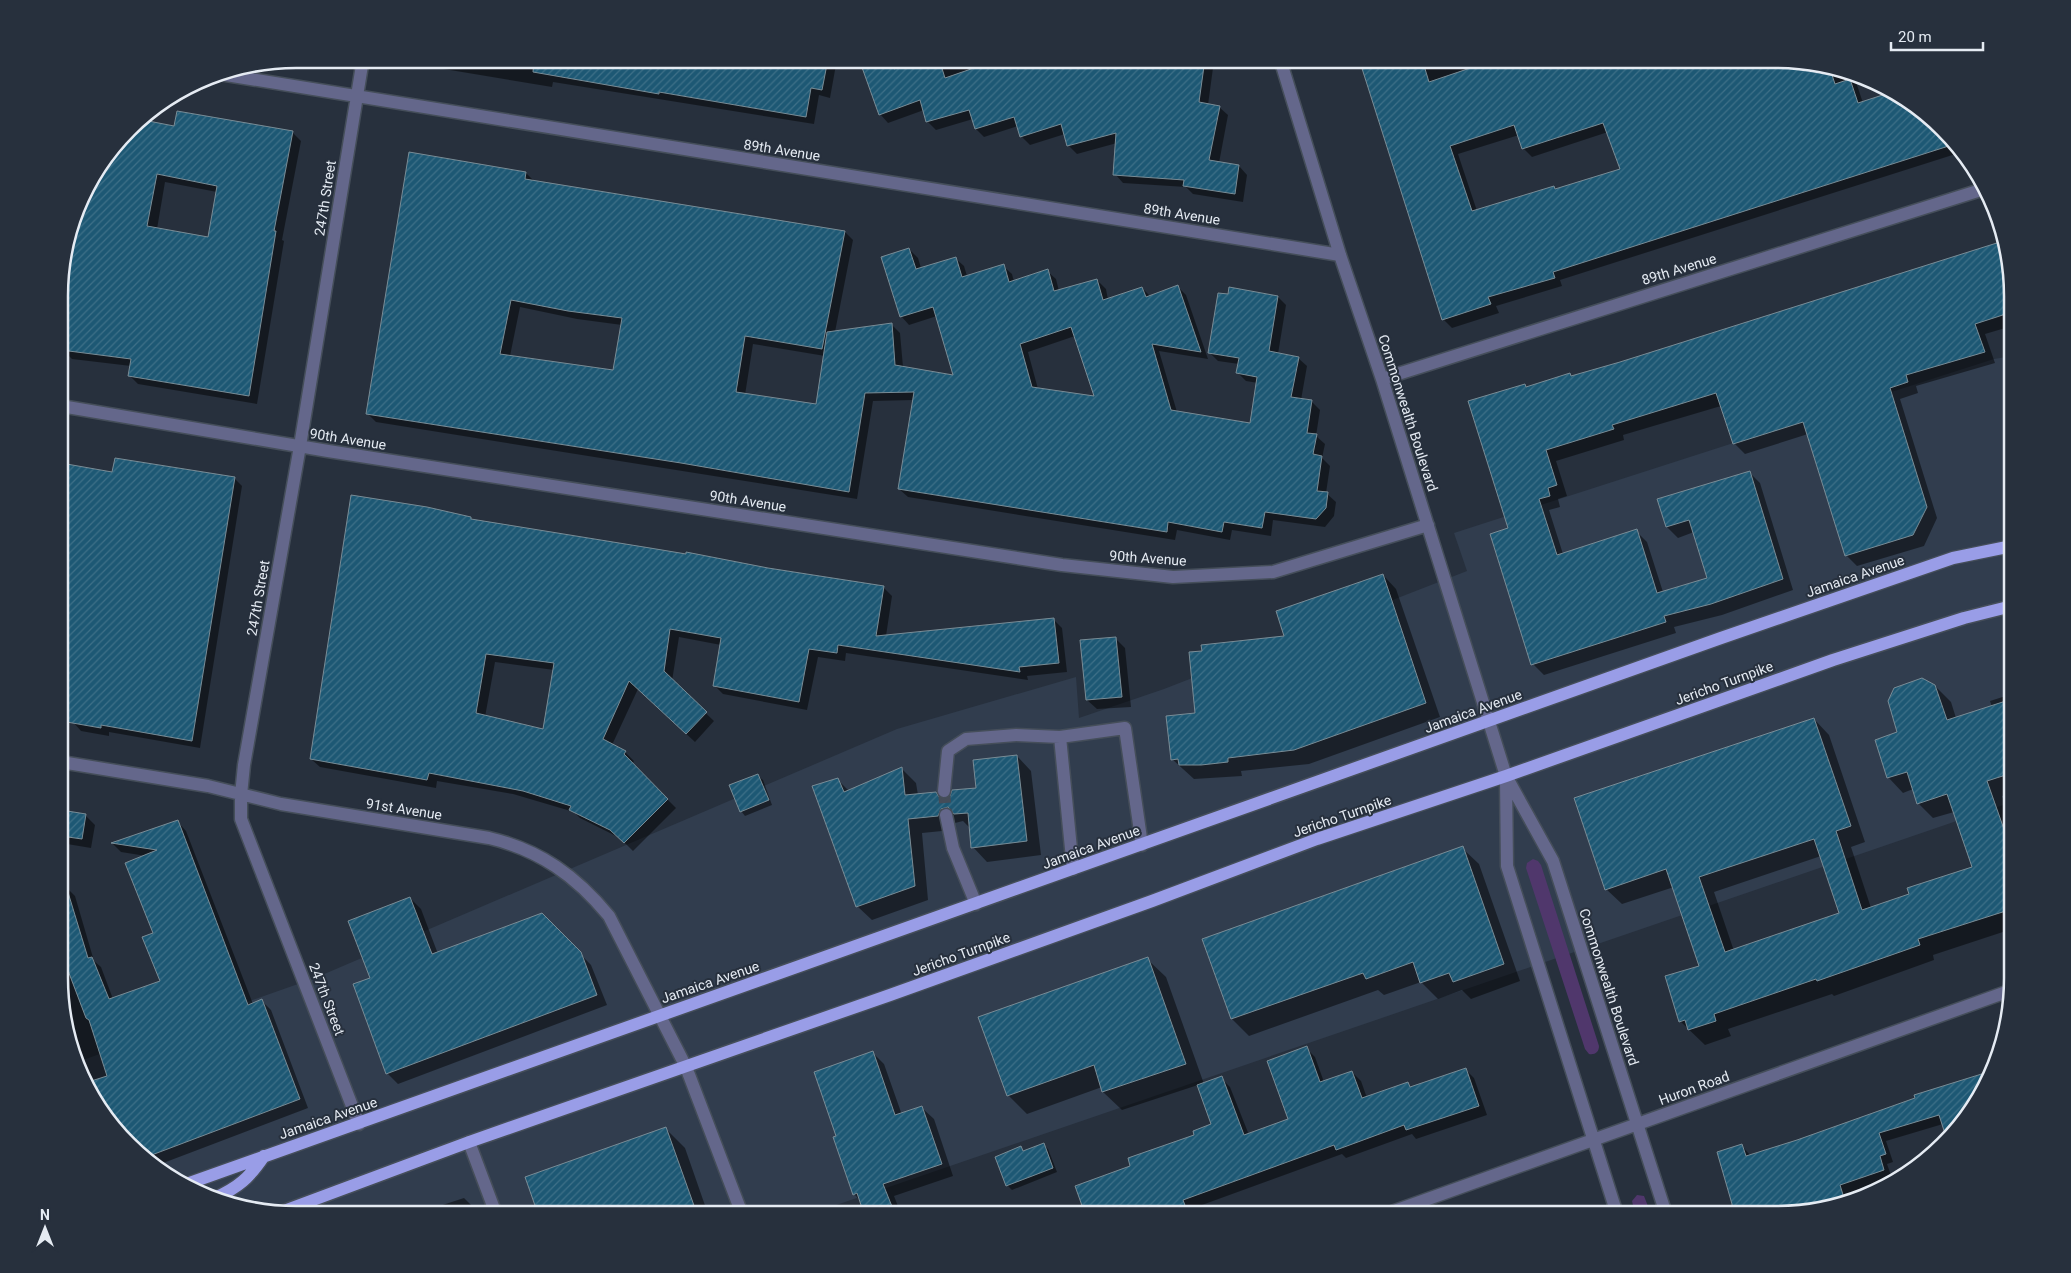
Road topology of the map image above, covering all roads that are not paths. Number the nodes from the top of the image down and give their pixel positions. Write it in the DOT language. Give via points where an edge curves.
graph roads {
  1 [pos="361,68"];
  2 [pos="1283,68"];
  3 [pos="233,76"];
  4 [pos="356,97"];
  5 [pos="1978,191"];
  6 [pos="1340,255"];
  7 [pos="1382,379"];
  8 [pos="68,407"];
  9 [pos="300,446"];
  10 [pos="1428,525"];
  11 [pos="2004,548"];
  12 [pos="2004,608"];
  13 [pos="1489,720"];
  14 [pos="1060,737"];
  15 [pos="68,763"];
  16 [pos="1506,776"];
  17 [pos="944,791"];
  18 [pos="241,795"];
  19 [pos="946,815"];
  20 [pos="1142,845"];
  21 [pos="1073,870"];
  22 [pos="976,904"];
  23 [pos="2003,993"];
  24 [pos="660,1015"];
  25 [pos="686,1067"];
  26 [pos="359,1124"];
  27 [pos="1637,1124"];
  28 [pos="1594,1140"];
  29 [pos="469,1142"];
  30 [pos="264,1156"];
  31 [pos="193,1182"];
  32 [pos="223,1193"];
  33 [pos="298,1206"];
  34 [pos="493,1206"];
  35 [pos="739,1206"];
  36 [pos="1408,1206"];
  37 [pos="1615,1206"];
  38 [pos="1663,1206"];
  1 -- 4 [label="street, 247th Street"];
  2 -- 6 [label="street, Commonwealth Boulevard"];
  3 -- 4 [label="street, 89th Avenue"];
  4 -- 6 [label="street, 89th Avenue"];
  4 -- 9 [label="street, 247th Street"];
  5 -- 7 [label="street, 89th Avenue"];
  6 -- 7 [label="street, Commonwealth Boulevard"];
  7 -- 10 [label="street, Commonwealth Boulevard"];
  8 -- 9 [label="street, 90th Avenue"];
  9 -- 10 [label="street, 90th Avenue" via="1062,565 1173,577 1273,572"];
  9 -- 18 [label="street, 247th Street"];
  10 -- 13 [label="street, Commonwealth Boulevard"];
  11 -- 13 [label="main road, Jamaica Avenue" via="1954,558"];
  12 -- 16 [label="main road, Jericho Turnpike" via="1833,660"];
  13 -- 16 [label="street, Commonwealth Boulevard"];
  13 -- 20 [label="main road, Jamaica Avenue"];
  14 -- 17 [label="street" via="966,738 948,751"];
  14 -- 20 [label="street" via="1125,728"];
  14 -- 21 [label="street"];
  15 -- 18 [label="street, 91st Avenue" via="208,786"];
  16 -- 25 [label="main road, Jericho Turnpike" via="1317,839 1152,902"];
  16 -- 27 [label="street, Commonwealth Boulevard" via="1553,861"];
  16 -- 28 [label="street, Commonwealth Boulevard" via="1507,866"];
  18 -- 24 [label="street, 91st Avenue" via="489,838 535,854 576,881 610,916"];
  18 -- 26 [label="street, 247th Street" via="241,820"];
  19 -- 22 [label="street" via="953,848"];
  20 -- 21 [label="main road, Jamaica Avenue"];
  21 -- 22 [label="main road, Jamaica Avenue"];
  22 -- 24 [label="main road, Jamaica Avenue"];
  23 -- 27 [label="street, Huron Road"];
  24 -- 25 [label="street, 91st Avenue"];
  24 -- 26 [label="main road, Jamaica Avenue"];
  25 -- 29 [label="main road"];
  25 -- 35 [label="street, 91st Avenue"];
  26 -- 30 [label="main road, Jamaica Avenue"];
  27 -- 28 [label="street, Huron Road"];
  27 -- 38 [label="street, Commonwealth Boulevard"];
  28 -- 36 [label="street, Huron Road"];
  28 -- 37 [label="street, Commonwealth Boulevard"];
  29 -- 33 [label="main road"];
  29 -- 34 [label="street"];
  30 -- 31 [label="main road, Jamaica Avenue"];
  30 -- 32 [label="main road" via="250,1176"];
}
